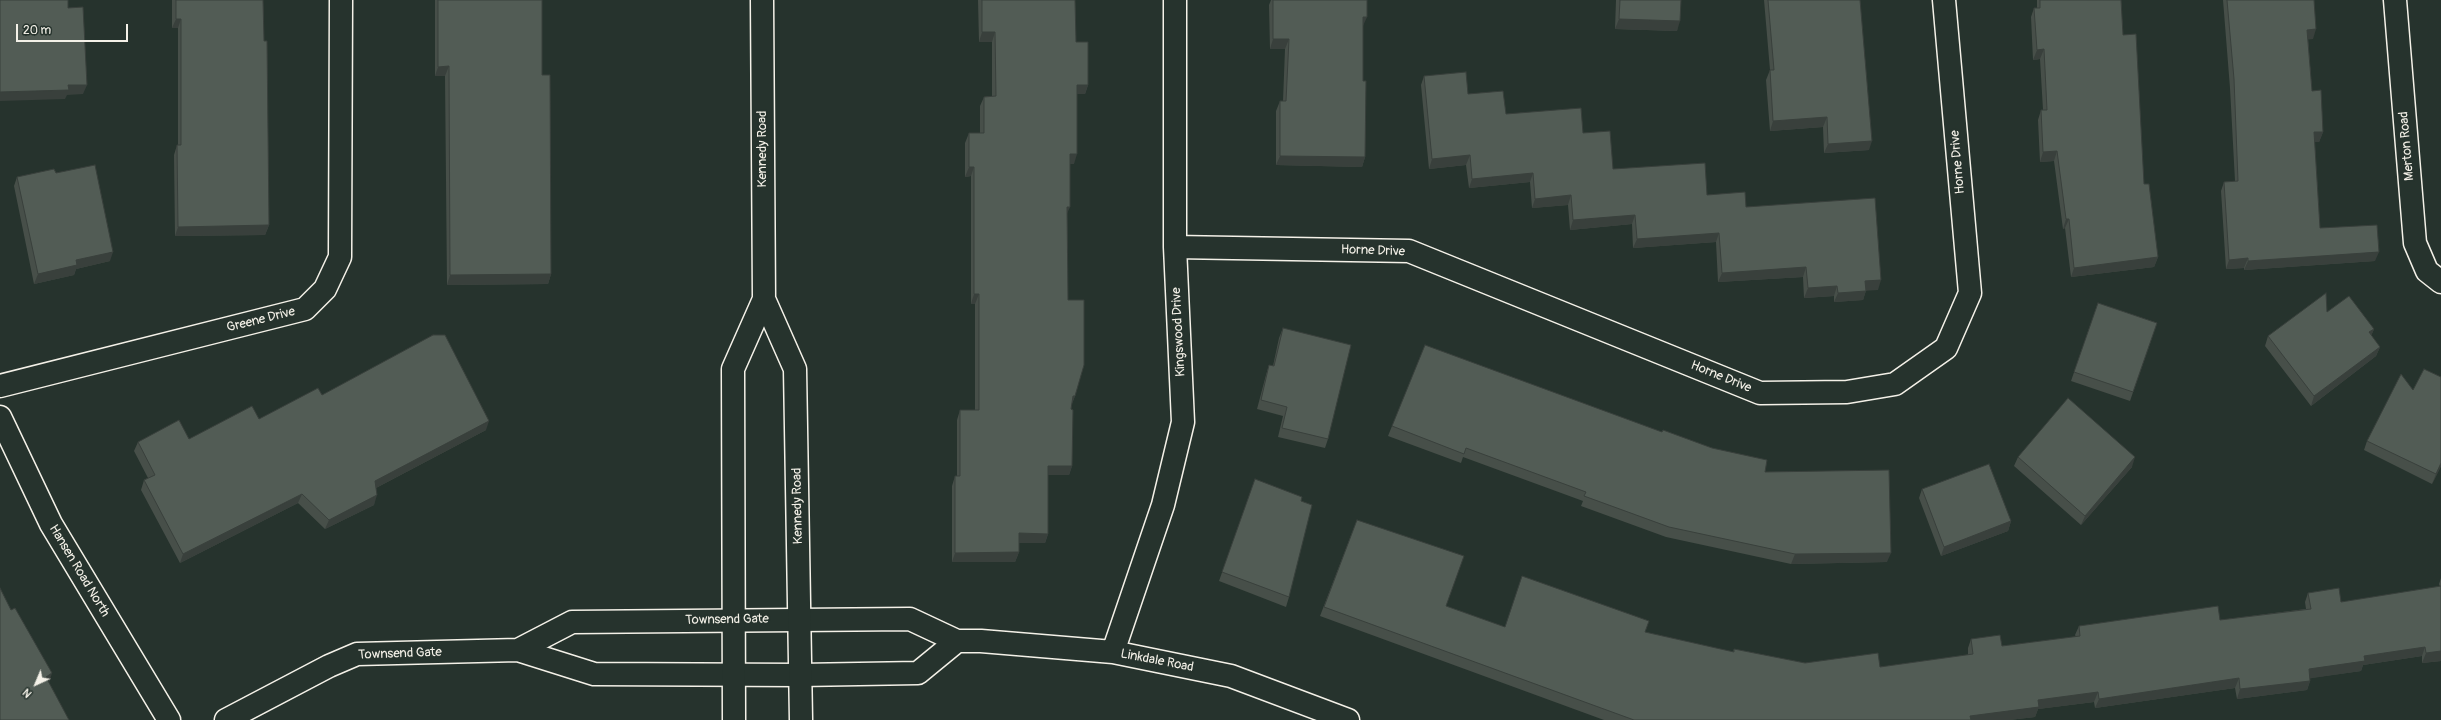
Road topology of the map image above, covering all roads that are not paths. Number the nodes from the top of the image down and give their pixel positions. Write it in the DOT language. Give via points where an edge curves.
graph roads {
  1 [pos="341,0"];
  2 [pos="762,0"];
  3 [pos="1175,0"];
  4 [pos="1944,0"];
  5 [pos="2395,0"];
  6 [pos="1175,247"];
  7 [pos="2441,282"];
  8 [pos="764,299"];
  9 [pos="0,386"];
  10 [pos="0,417"];
  11 [pos="800,619"];
  12 [pos="734,620"];
  13 [pos="957,641"];
  14 [pos="518,650"];
  15 [pos="1113,652"];
  16 [pos="734,675"];
  17 [pos="800,675"];
  18 [pos="169,720"];
  19 [pos="226,720"];
  20 [pos="734,720"];
  21 [pos="801,720"];
  22 [pos="1348,720"];
  1 -- 9 [label="street, Greene Drive" via="340,257 324,289 305,309"];
  2 -- 8 [label="street, Kennedy Road"];
  3 -- 6 [label="street, Kingswood Drive"];
  4 -- 6 [label="street, Horne Drive" via="1970,293 1946,348 1895,384 1847,392 1760,393 1409,251"];
  5 -- 7 [label="street, Merton Road" via="2415,243 2427,272"];
  6 -- 15 [label="street, Kingswood Drive" via="1183,422 1163,505"];
  8 -- 11 [label="street, Kennedy Road" via="795,369"];
  8 -- 12 [label="street, Kennedy Road" via="733,370"];
  10 -- 18 [label="street, Hansen Road North" via="51,524"];
  11 -- 12 [label="street, Townsend Gate"];
  11 -- 13 [label="street, Linkdale Road" via="910,619"];
  11 -- 17 [label="street, Kennedy Road"];
  12 -- 14 [label="street, Townsend Gate" via="572,622"];
  12 -- 16 [label="street, Kennedy Road"];
  13 -- 15 [label="street, Linkdale Road"];
  13 -- 17 [label="street" via="918,673"];
  14 -- 16 [label="street, Townsend Gate" via="594,674"];
  14 -- 19 [label="street, Townsend Gate" via="357,654"];
  15 -- 22 [label="street, Linkdale Road" via="1232,676"];
  16 -- 17 [label="street, Townsend Gate"];
  16 -- 20 [label="street, Kennedy Road"];
  17 -- 21 [label="street, Kennedy Road"];
}
